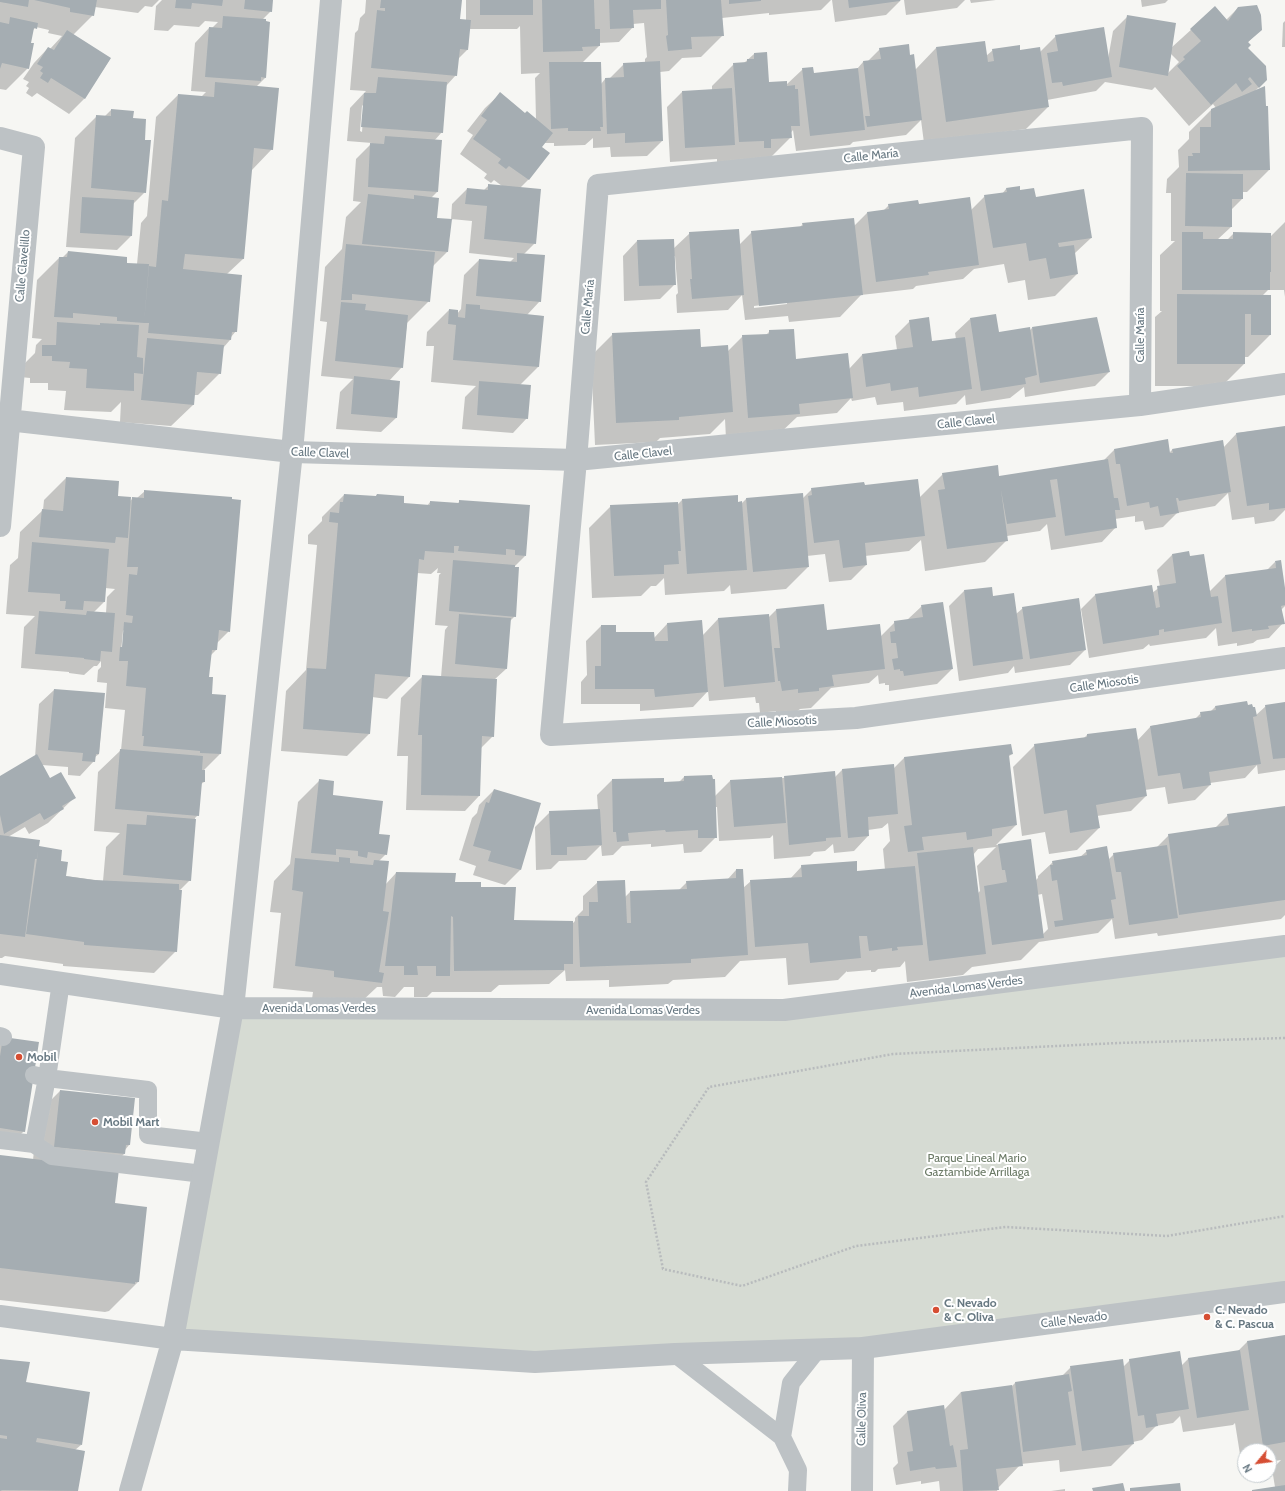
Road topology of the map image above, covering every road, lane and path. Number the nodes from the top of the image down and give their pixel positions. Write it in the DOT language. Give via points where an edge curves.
graph roads {
  1 [pos="331,0"];
  2 [pos="0,138"];
  3 [pos="1285,384"];
  4 [pos="1140,405"];
  5 [pos="4,419"];
  6 [pos="292,452"];
  7 [pos="576,460"];
  8 [pos="0,526"];
  9 [pos="1285,658"];
  10 [pos="1285,946"];
  11 [pos="0,974"];
  12 [pos="61,982"];
  13 [pos="233,1008"];
  14 [pos="1285,1038"];
  15 [pos="40,1077"];
  16 [pos="0,1140"];
  17 [pos="209,1142"];
  18 [pos="34,1144"];
  19 [pos="203,1174"];
  20 [pos="1285,1216"];
  21 [pos="1285,1292"];
  22 [pos="0,1316"];
  23 [pos="173,1339"];
  24 [pos="863,1348"];
  25 [pos="818,1349"];
  26 [pos="675,1354"];
  27 [pos="782,1438"];
  28 [pos="130,1491"];
  29 [pos="797,1491"];
  30 [pos="862,1491"];
  1 -- 6 [label="street"];
  2 -- 5 [label="street, Calle Clavelillo" via="34,147"];
  3 -- 4 [label="street, Calle Clavel"];
  4 -- 7 [label="street, Calle Clavel"];
  4 -- 7 [label="street, Calle María" via="1142,128 598,185"];
  5 -- 6 [label="street, Calle Clavel"];
  5 -- 8 [label="street"];
  6 -- 7 [label="street, Calle Clavel"];
  6 -- 13 [label="street"];
  7 -- 9 [label="street, Calle Miosotis" via="551,735 856,718"];
  10 -- 13 [label="street, Avenida Lomas Verdes" via="784,1010"];
  11 -- 12 [label="street, Avenida Lomas Verdes"];
  12 -- 13 [label="street, Avenida Lomas Verdes"];
  12 -- 15 [label="lane"];
  13 -- 17 [label="street"];
  14 -- 20 [label="path" via="1110,1043 893,1054 709,1087 646,1182 663,1269 742,1286 856,1246 1006,1227 1167,1236"];
  15 -- 17 [label="lane" via="148,1090 148,1135"];
  15 -- 18 [label="lane" via="34,1110"];
  16 -- 18 [label="lane"];
  17 -- 19 [label="street"];
  18 -- 19 [label="lane" via="52,1156"];
  19 -- 23 [label="street"];
  21 -- 24 [label="street, Calle Nevado"];
  22 -- 23 [label="street, Calle Nevado"];
  23 -- 26 [label="street, Calle Nevado" via="535,1362"];
  23 -- 28 [label="street"];
  24 -- 25 [label="street, Calle Nevado"];
  24 -- 30 [label="street, Calle Oliva"];
  25 -- 26 [label="street, Calle Nevado"];
  25 -- 27 [label="lane" via="791,1383"];
  26 -- 27 [label="lane"];
  27 -- 29 [label="lane" via="798,1470"];
}
